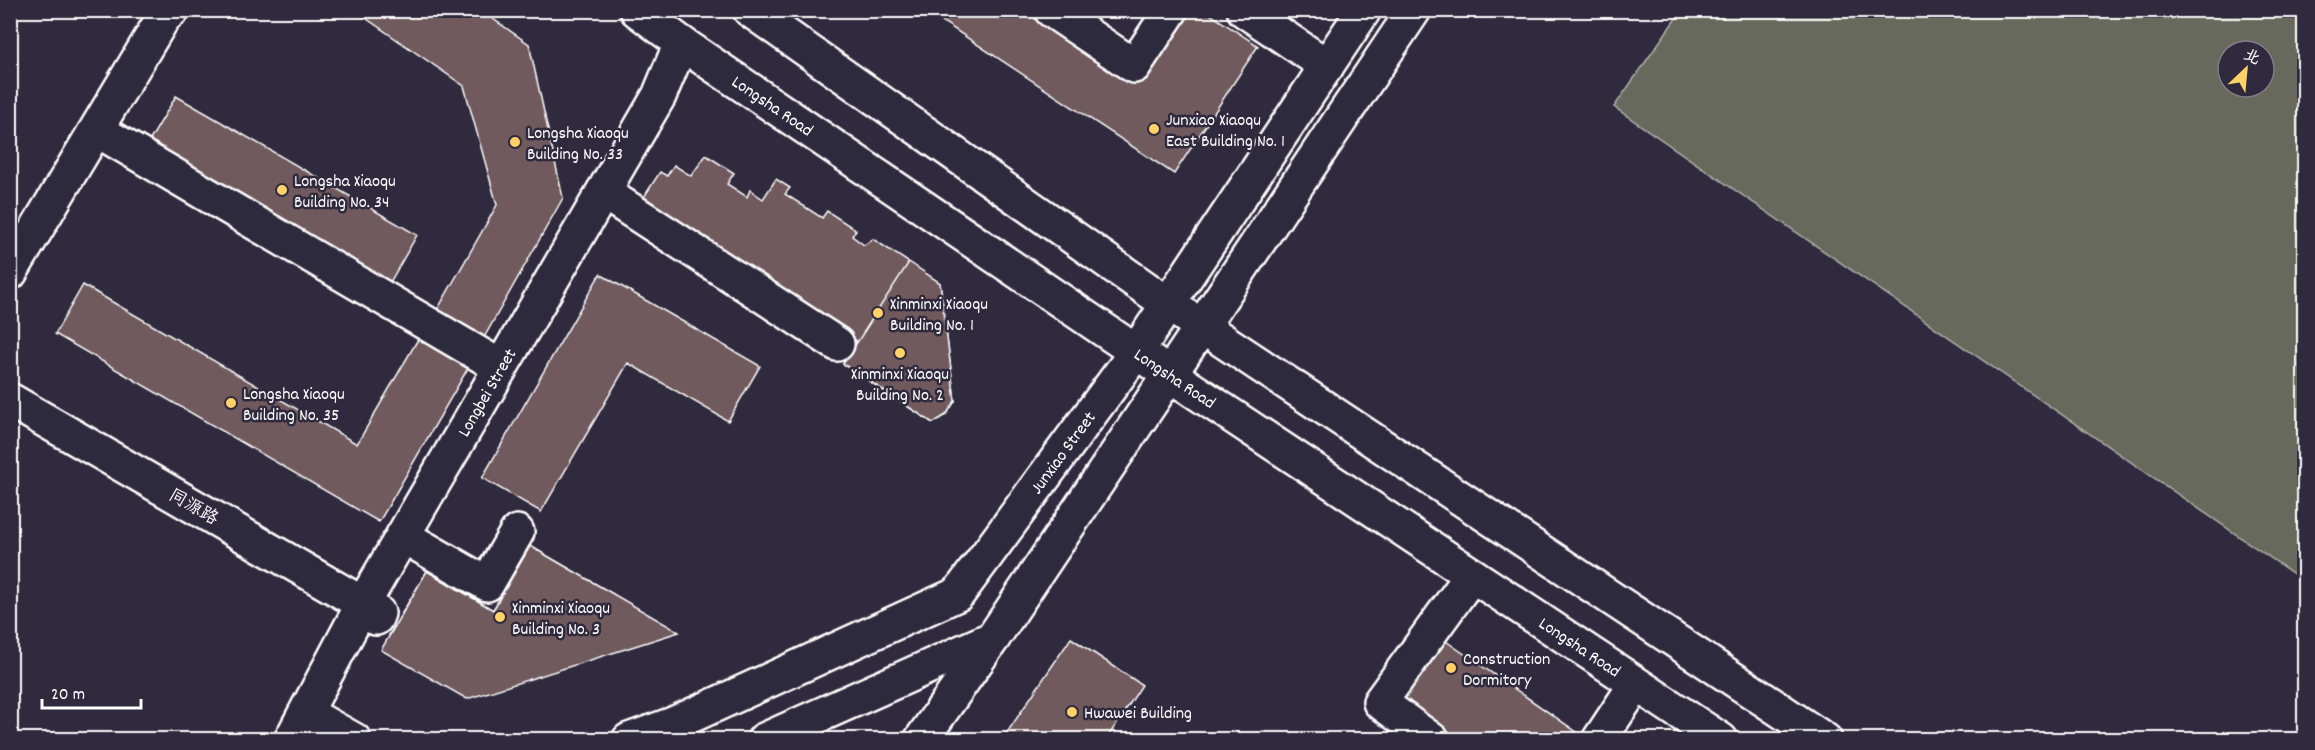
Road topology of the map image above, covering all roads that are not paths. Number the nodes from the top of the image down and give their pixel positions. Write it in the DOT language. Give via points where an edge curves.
graph roads {
  1 [pos="172,10"];
  2 [pos="637,10"];
  3 [pos="750,10"];
  4 [pos="1051,10"];
  5 [pos="1171,10"];
  6 [pos="1244,10"];
  7 [pos="1364,10"];
  8 [pos="1414,10"];
  9 [pos="681,43"];
  10 [pos="1327,66"];
  11 [pos="97,130"];
  12 [pos="603,192"];
  13 [pos="10,273"];
  14 [pos="1168,304"];
  15 [pos="1202,326"];
  16 [pos="837,344"];
  17 [pos="1136,352"];
  18 [pos="501,367"];
  19 [pos="1169,374"];
  20 [pos="10,400"];
  21 [pos="517,532"];
  22 [pos="403,536"];
  23 [pos="1472,575"];
  24 [pos="371,609"];
  25 [pos="993,638"];
  26 [pos="1636,684"];
  27 [pos="307,728"];
  28 [pos="354,740"];
  29 [pos="629,740"];
  30 [pos="764,740"];
  31 [pos="921,740"];
  32 [pos="1432,740"];
  33 [pos="1599,740"];
  34 [pos="1720,740"];
  35 [pos="1825,740"];
  1 -- 11 [label="main road" via="163,18"];
  2 -- 9 [label="main road, Longsha Road"];
  3 -- 14 [label="main road"];
  4 -- 5 [label="main road" via="1134,66"];
  6 -- 10 [label="main road"];
  7 -- 10 [label="main road, Junxiao Street"];
  8 -- 15 [label="main road"];
  9 -- 12 [label="main road, Longbei Street" via="659,96"];
  9 -- 17 [label="main road, Longsha Road"];
  10 -- 14 [label="main road, Junxiao Street"];
  11 -- 13 [label="main road"];
  11 -- 18 [label="main road"];
  12 -- 16 [label="main road"];
  12 -- 18 [label="main road, Longbei Street"];
  14 -- 15 [label="main road"];
  14 -- 17 [label="main road, Junxiao Street"];
  15 -- 19 [label="main road"];
  15 -- 35 [label="main road"];
  17 -- 19 [label="main road, Longsha Road"];
  17 -- 29 [label="main road, Junxiao Street" via="958,594 673,724"];
  18 -- 22 [label="main road, Longbei Street"];
  19 -- 23 [label="main road, Longsha Road"];
  19 -- 25 [label="main road"];
  20 -- 24 [label="main road, 同源路"];
  21 -- 22 [label="main road" via="487,584"];
  22 -- 24 [label="main road, Longbei Street"];
  23 -- 26 [label="main road, Longsha Road"];
  23 -- 32 [label="main road" via="1380,702"];
  24 -- 27 [label="main road, Longbei Street"];
  25 -- 30 [label="main road"];
  25 -- 31 [label="main road"];
  26 -- 33 [label="main road"];
  26 -- 34 [label="main road, Longsha Road"];
  27 -- 28 [label="main road"];
}
